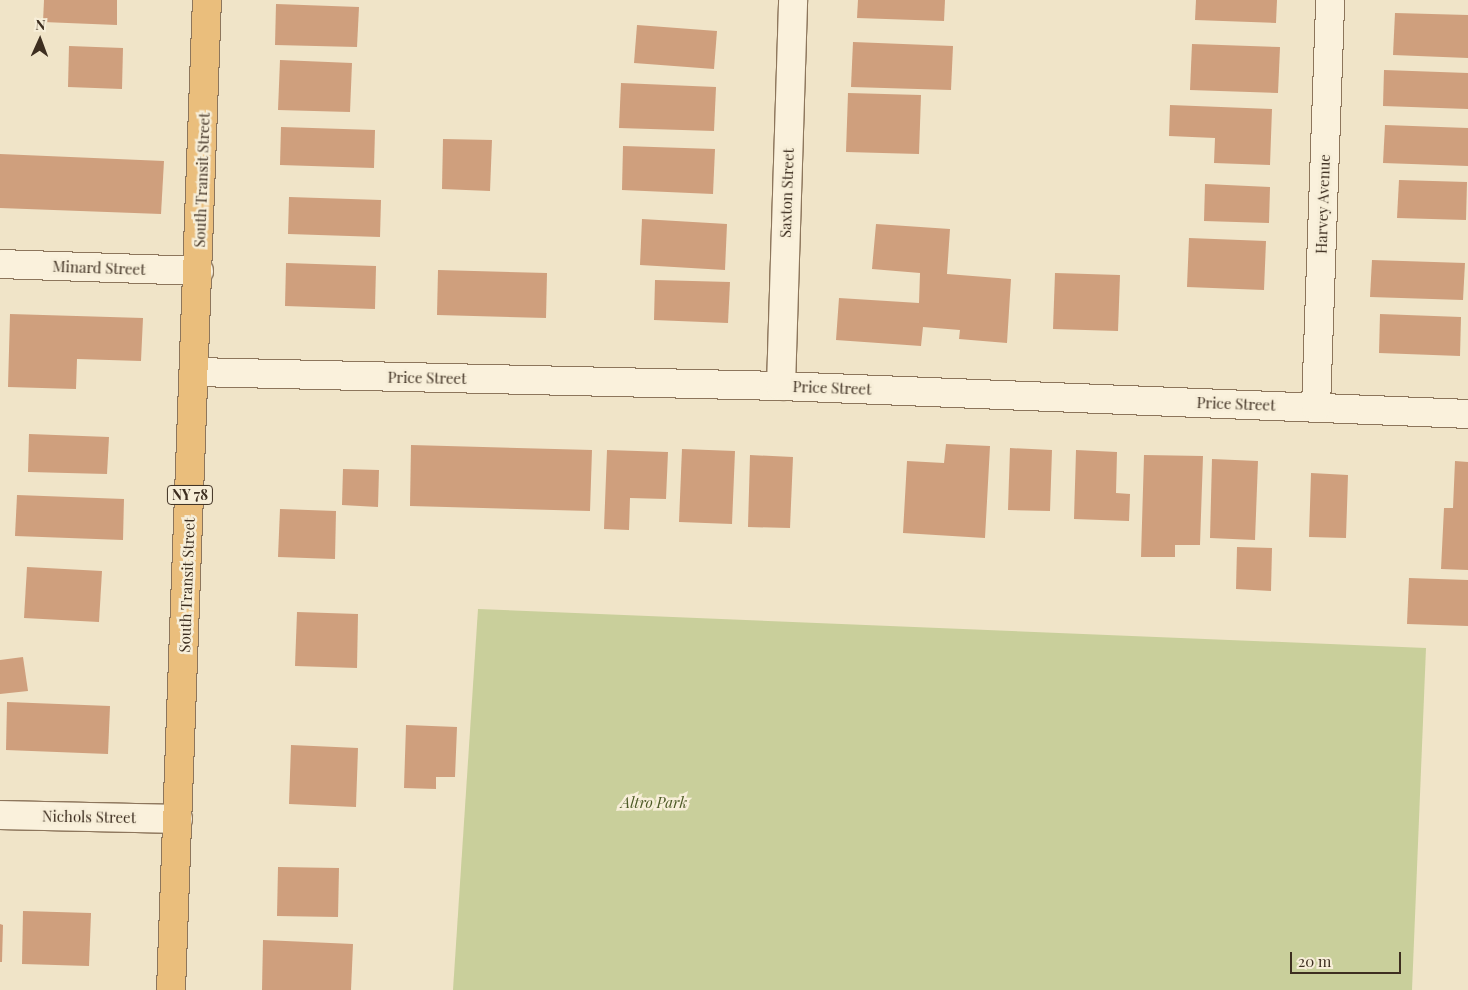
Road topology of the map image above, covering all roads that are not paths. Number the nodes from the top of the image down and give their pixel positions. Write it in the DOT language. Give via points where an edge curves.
graph roads {
  1 [pos="207,0"];
  2 [pos="793,0"];
  3 [pos="1330,0"];
  4 [pos="0,264"];
  5 [pos="199,271"];
  6 [pos="195,372"];
  7 [pos="782,386"];
  8 [pos="1316,407"];
  9 [pos="1468,414"];
  10 [pos="0,815"];
  11 [pos="178,819"];
  12 [pos="171,990"];
  1 -- 5 [label="highway, South Transit Street / NY 78"];
  2 -- 7 [label="street, Saxton Street"];
  3 -- 8 [label="street, Harvey Avenue"];
  4 -- 5 [label="street, Minard Street"];
  5 -- 6 [label="highway, South Transit Street / NY 78"];
  6 -- 7 [label="street, Price Street"];
  6 -- 11 [label="highway, South Transit Street / NY 78"];
  7 -- 8 [label="street, Price Street"];
  8 -- 9 [label="street, Price Street"];
  10 -- 11 [label="street, Nichols Street"];
  11 -- 12 [label="highway, South Transit Street / NY 78"];
}
